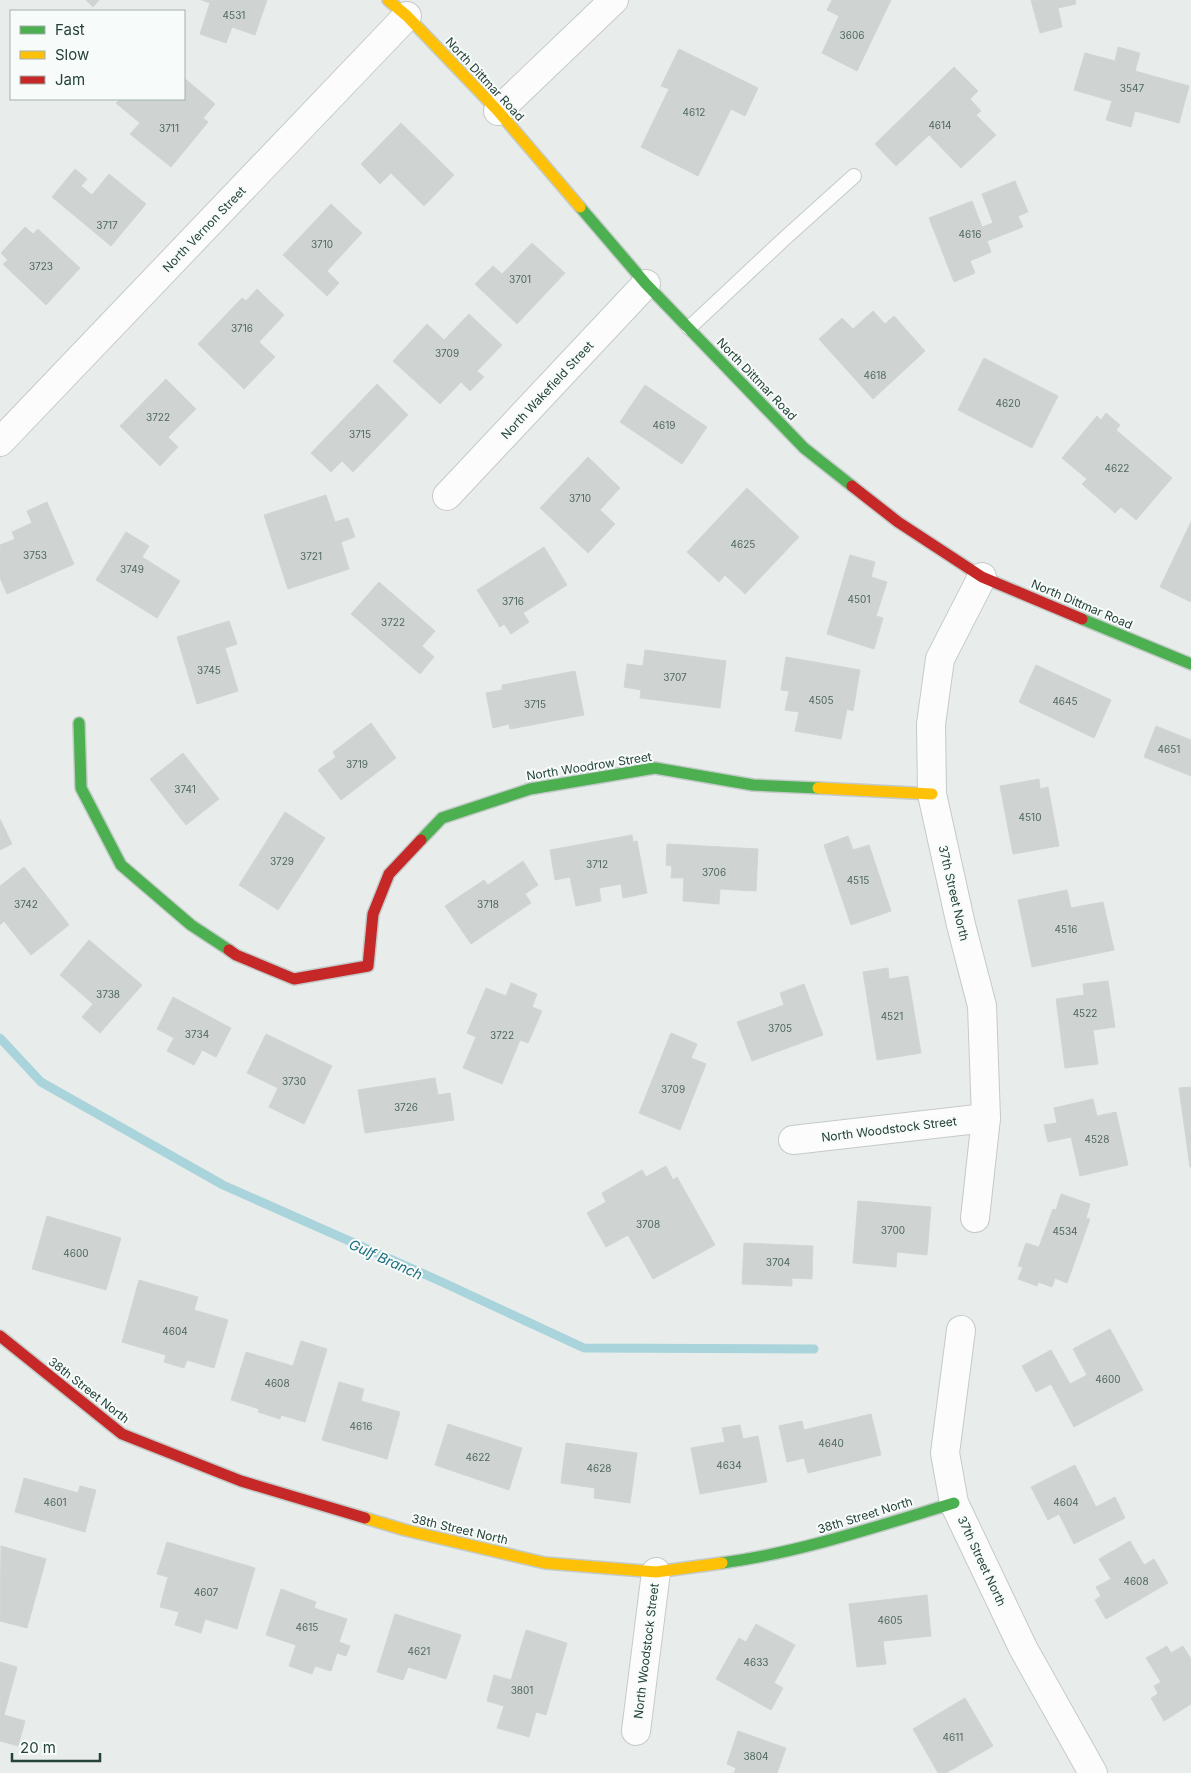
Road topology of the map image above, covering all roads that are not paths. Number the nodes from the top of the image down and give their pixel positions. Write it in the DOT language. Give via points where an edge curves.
graph roads {
  1 [pos="614,0"];
  2 [pos="398,8"];
  3 [pos="498,111"];
  4 [pos="854,176"];
  5 [pos="646,284"];
  6 [pos="689,328"];
  7 [pos="0,442"];
  8 [pos="448,496"];
  9 [pos="982,577"];
  10 [pos="1191,664"];
  11 [pos="79,723"];
  12 [pos="932,794"];
  13 [pos="986,1118"];
  14 [pos="792,1140"];
  15 [pos="975,1218"];
  16 [pos="961,1330"];
  17 [pos="1,1342"];
  18 [pos="954,1502"];
  19 [pos="656,1572"];
  20 [pos="636,1731"];
  21 [pos="1093,1773"];
  1 -- 3 [label="street"];
  2 -- 3 [label="street, North Dittmar Road"];
  2 -- 7 [label="street, North Vernon Street"];
  3 -- 5 [label="street, North Dittmar Road"];
  4 -- 6 [label="lane"];
  5 -- 6 [label="street, North Dittmar Road"];
  5 -- 8 [label="street, North Wakefield Street"];
  6 -- 9 [label="street, North Dittmar Road" via="804,448 898,522"];
  9 -- 10 [label="street, North Dittmar Road"];
  9 -- 12 [label="street, 37th Street North" via="940,659 930,724"];
  11 -- 12 [label="street, North Woodrow Street" via="81,788 120,865 191,925 236,955 294,979 368,966 373,914 389,874 442,818 530,789 655,768 752,785"];
  12 -- 13 [label="street, 37th Street North" via="982,1006"];
  13 -- 14 [label="street, North Woodstock Street"];
  13 -- 15 [label="street, 37th Street North"];
  16 -- 18 [label="street, 37th Street North" via="945,1453"];
  17 -- 19 [label="street, 38th Street North" via="122,1434 241,1481 405,1530 545,1563"];
  18 -- 19 [label="street, 38th Street North" via="831,1540 751,1559"];
  18 -- 21 [label="street, 37th Street North" via="1023,1648"];
  19 -- 20 [label="street, North Woodstock Street"];
}
